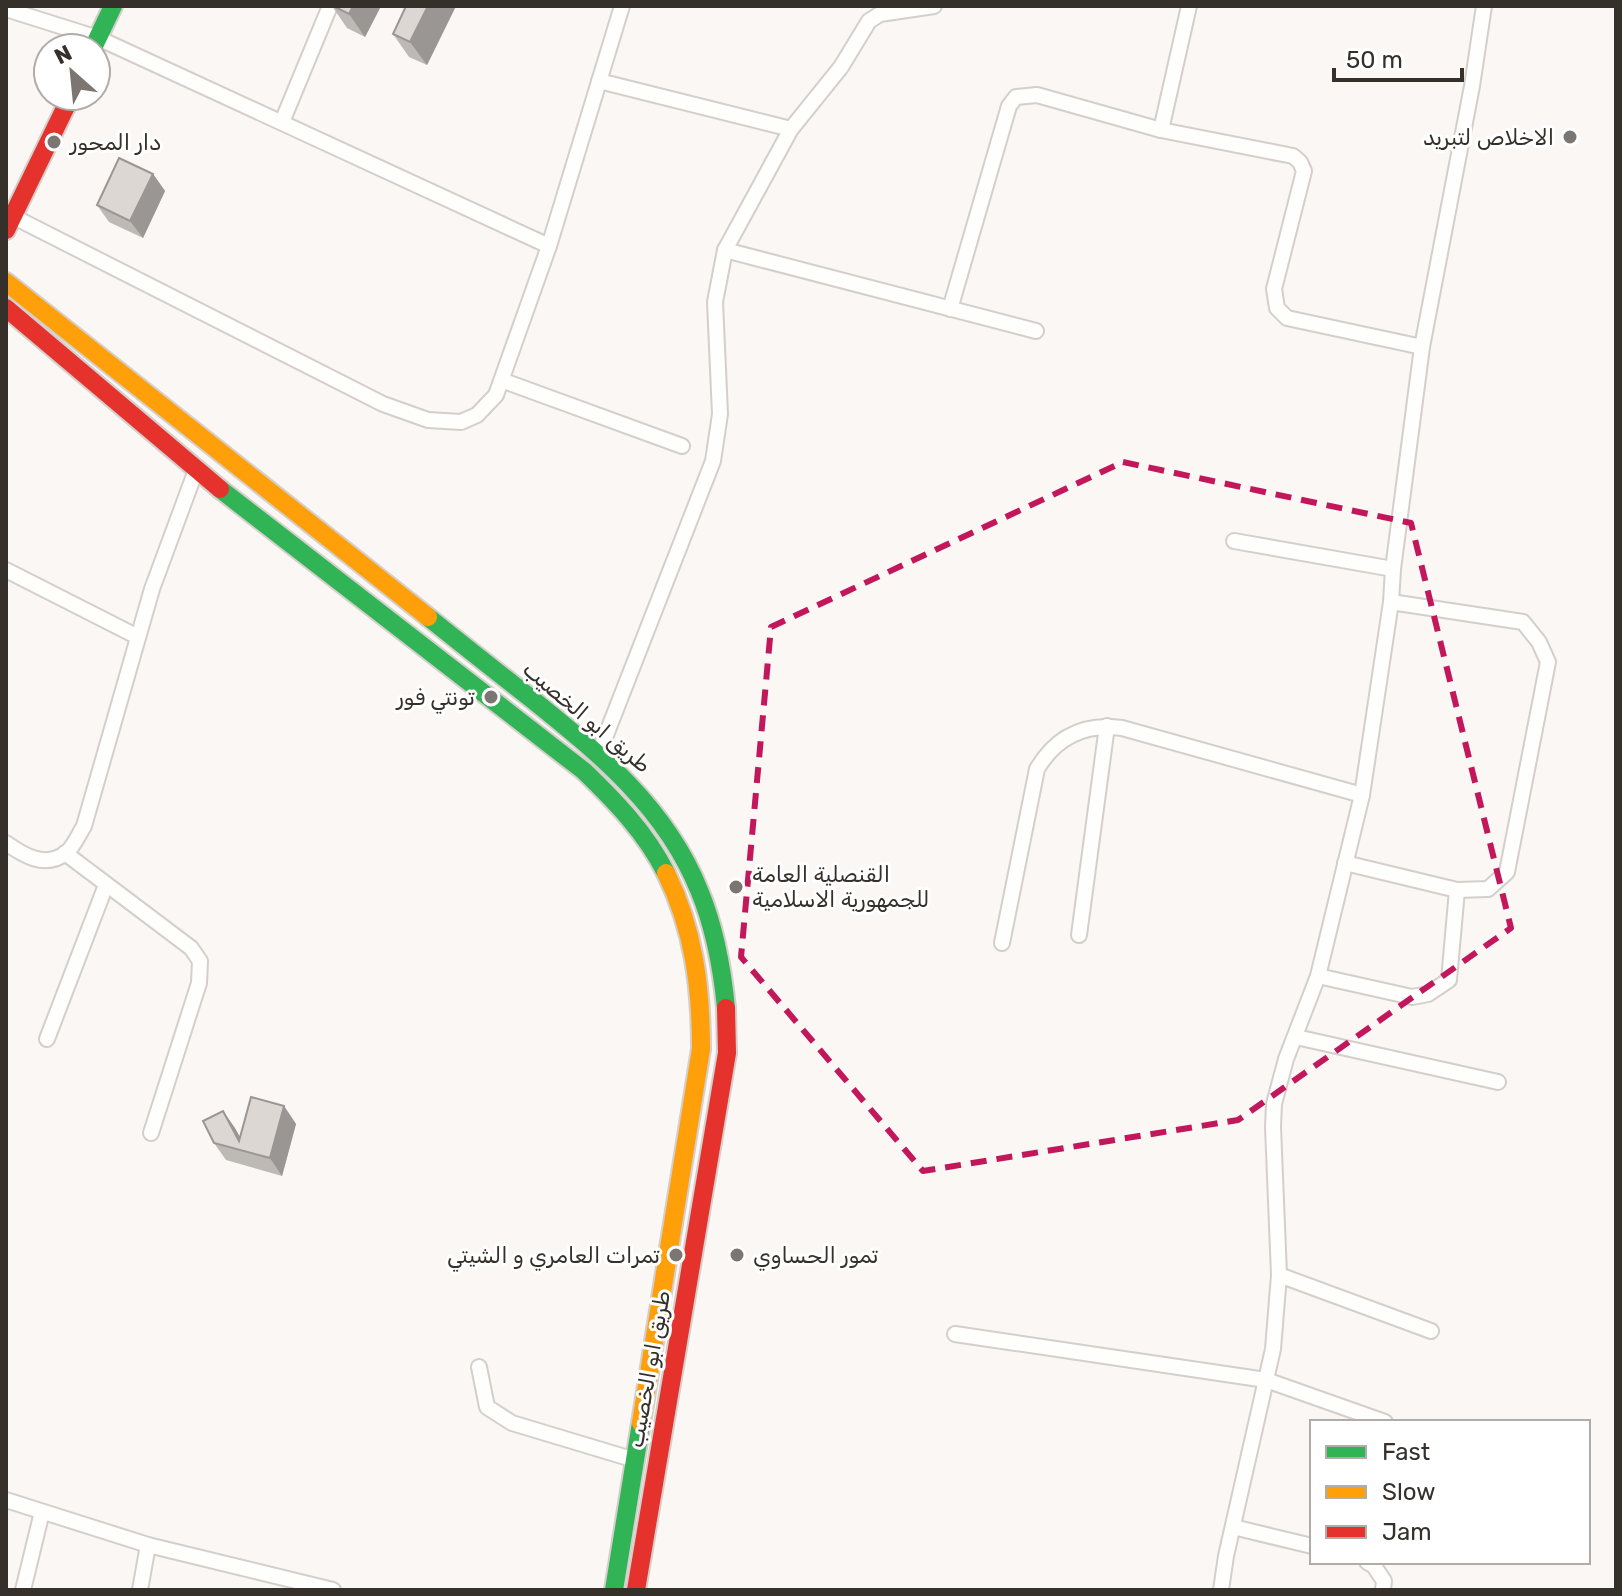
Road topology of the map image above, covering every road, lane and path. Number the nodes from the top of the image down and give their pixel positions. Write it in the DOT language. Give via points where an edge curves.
graph roads {
  1 [pos="113,6"];
  2 [pos="330,6"];
  3 [pos="622,6"];
  4 [pos="934,6"];
  5 [pos="1189,6"];
  6 [pos="1484,6"];
  7 [pos="6,9"];
  8 [pos="67,32"];
  9 [pos="101,32"];
  10 [pos="112,50"];
  11 [pos="599,81"];
  12 [pos="63,112"];
  13 [pos="282,122"];
  14 [pos="791,129"];
  15 [pos="1161,130"];
  16 [pos="10,224"];
  17 [pos="549,246"];
  18 [pos="725,250"];
  19 [pos="6,282"];
  20 [pos="6,308"];
  21 [pos="950,309"];
  22 [pos="1036,331"];
  23 [pos="1422,347"];
  24 [pos="504,381"];
  25 [pos="682,446"];
  26 [pos="196,470"];
  27 [pos="312,526"];
  28 [pos="1234,541"];
  29 [pos="297,548"];
  30 [pos="1393,569"];
  31 [pos="6,570"];
  32 [pos="1391,602"];
  33 [pos="138,637"];
  34 [pos="1107,726"];
  35 [pos="599,753"];
  36 [pos="1362,795"];
  37 [pos="6,843"];
  38 [pos="65,853"];
  39 [pos="1345,863"];
  40 [pos="106,885"];
  41 [pos="1457,890"];
  42 [pos="1079,935"];
  43 [pos="1002,943"];
  44 [pos="1318,976"];
  45 [pos="1296,1037"];
  46 [pos="47,1039"];
  47 [pos="1498,1082"];
  48 [pos="151,1133"];
  49 [pos="1279,1275"];
  50 [pos="1431,1331"];
  51 [pos="955,1334"];
  52 [pos="479,1367"];
  53 [pos="1266,1380"];
  54 [pos="1379,1420"];
  55 [pos="635,1460"];
  56 [pos="6,1500"];
  57 [pos="42,1512"];
  58 [pos="1233,1527"];
  59 [pos="148,1545"];
  60 [pos="1310,1546"];
  61 [pos="1370,1564"];
  62 [pos="23,1590"];
  63 [pos="140,1590"];
  64 [pos="333,1590"];
  65 [pos="614,1590"];
  66 [pos="636,1590"];
  67 [pos="1221,1590"];
  68 [pos="1383,1590"];
  1 -- 9 [label="main road"];
  2 -- 13 [label="street"];
  3 -- 11 [label="street"];
  4 -- 14 [label="street" via="880,14 869,21 841,67"];
  5 -- 15 [label="street"];
  6 -- 23 [label="street"];
  7 -- 8 [label="street"];
  10 -- 13 [label="street"];
  11 -- 14 [label="street"];
  11 -- 17 [label="street"];
  12 -- 16 [label="main road"];
  13 -- 17 [label="street"];
  14 -- 18 [label="street"];
  15 -- 21 [label="street" via="1037,95 1016,97 1009,106"];
  15 -- 23 [label="street" via="1293,156 1304,171 1274,289 1277,308 1287,318"];
  16 -- 24 [label="street" via="407,415 461,422 487,407"];
  17 -- 24 [label="street"];
  18 -- 21 [label="street"];
  18 -- 35 [label="street" via="715,302 720,414 716,450"];
  19 -- 27 [label="main road, طريق ابو الخصيب"];
  20 -- 26 [label="main road, طريق ابو الخصيب"];
  21 -- 22 [label="street"];
  23 -- 30 [label="street"];
  24 -- 25 [label="street"];
  26 -- 29 [label="main road, طريق ابو الخصيب"];
  26 -- 33 [label="street"];
  27 -- 29 [label="main road"];
  27 -- 35 [label="main road, طريق ابو الخصيب"];
  28 -- 30 [label="street"];
  29 -- 55 [label="main road, طريق ابو الخصيب" via="607,792 648,840 678,895 701,986 701,1049"];
  30 -- 32 [label="street"];
  31 -- 33 [label="street"];
  32 -- 36 [label="street"];
  32 -- 41 [label="street" via="1523,622 1548,662 1507,872 1488,889"];
  33 -- 38 [label="street" via="84,826"];
  34 -- 36 [label="street"];
  34 -- 42 [label="street"];
  34 -- 43 [label="street" via="1066,737 1037,769"];
  35 -- 66 [label="main road, طريق ابو الخصيب" via="647,801 690,867 720,952 728,1019 722,1086"];
  36 -- 39 [label="street"];
  37 -- 38 [label="street" via="25,857 42,861"];
  38 -- 40 [label="street"];
  39 -- 41 [label="street"];
  39 -- 44 [label="street"];
  40 -- 46 [label="street"];
  40 -- 48 [label="street" via="191,948 201,968"];
  41 -- 44 [label="street" via="1449,980 1428,994 1412,997"];
  44 -- 45 [label="street"];
  45 -- 47 [label="street"];
  45 -- 49 [label="street" via="1274,1104"];
  49 -- 50 [label="street"];
  49 -- 53 [label="street" via="1278,1317"];
  51 -- 53 [label="street"];
  52 -- 55 [label="street" via="487,1407 495,1414"];
  53 -- 54 [label="street"];
  53 -- 58 [label="street"];
  55 -- 65 [label="main road, طريق ابو الخصيب"];
  56 -- 57 [label="street"];
  57 -- 59 [label="street"];
  57 -- 62 [label="street"];
  58 -- 60 [label="street"];
  58 -- 67 [label="street"];
  59 -- 63 [label="street"];
  59 -- 64 [label="street"];
  61 -- 68 [label="street" via="1384,1581"];
}
